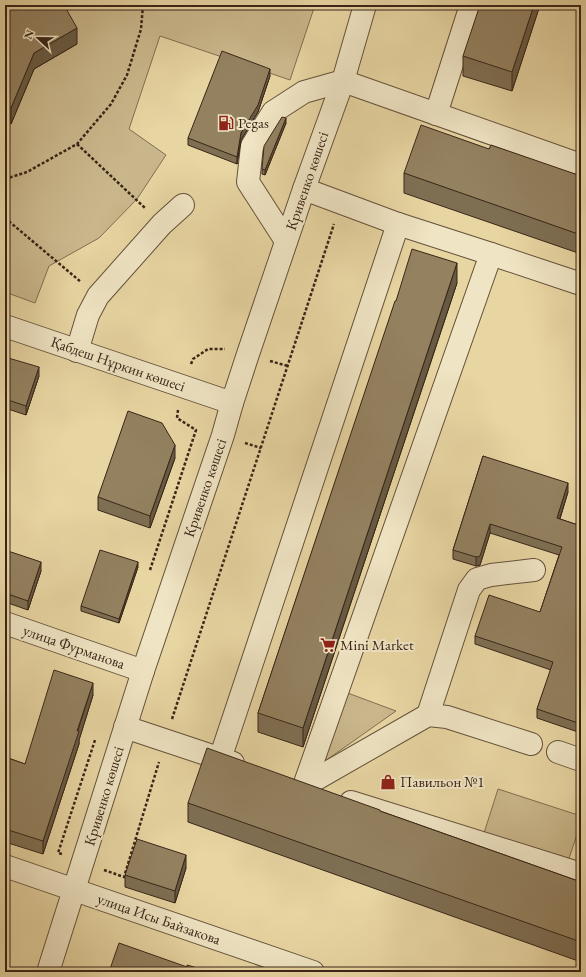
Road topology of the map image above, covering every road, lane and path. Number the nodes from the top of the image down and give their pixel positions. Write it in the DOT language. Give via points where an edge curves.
graph roads {
  1 [pos="143,5"];
  2 [pos="365,5"];
  3 [pos="471,5"];
  4 [pos="343,81"];
  5 [pos="436,114"];
  6 [pos="77,144"];
  7 [pos="581,165"];
  8 [pos="5,179"];
  9 [pos="304,189"];
  10 [pos="341,203"];
  11 [pos="183,205"];
  12 [pos="5,218"];
  13 [pos="162,224"];
  14 [pos="398,224"];
  15 [pos="286,241"];
  16 [pos="491,254"];
  17 [pos="581,284"];
  18 [pos="98,296"];
  19 [pos="5,326"];
  20 [pos="77,350"];
  21 [pos="232,403"];
  22 [pos="534,570"];
  23 [pos="5,623"];
  24 [pos="142,671"];
  25 [pos="428,715"];
  26 [pos="125,727"];
  27 [pos="165,741"];
  28 [pos="531,744"];
  29 [pos="558,752"];
  30 [pos="220,759"];
  31 [pos="581,760"];
  32 [pos="251,769"];
  33 [pos="296,784"];
  34 [pos="84,862"];
  35 [pos="5,866"];
  36 [pos="581,873"];
  37 [pos="75,889"];
  38 [pos="48,972"];
  39 [pos="313,972"];
  1 -- 6 [label="path" via="140,29 127,75 111,104"];
  2 -- 4 [label="street, Кривенко көшесі"];
  3 -- 5 [label="street"];
  4 -- 5 [label="street"];
  4 -- 9 [label="street, Кривенко көшесі"];
  4 -- 15 [label="street" via="304,92 273,112 252,146 248,182"];
  5 -- 7 [label="street"];
  6 -- 8 [label="path" via="26,172"];
  6 -- 13 [label="path"];
  9 -- 10 [label="street"];
  9 -- 15 [label="street, Кривенко көшесі"];
  10 -- 14 [label="street"];
  10 -- 27 [label="path"];
  11 -- 13 [label="street"];
  12 -- 18 [label="path"];
  13 -- 18 [label="street"];
  14 -- 16 [label="street"];
  14 -- 30 [label="street"];
  15 -- 21 [label="street, Кривенко көшесі"];
  16 -- 17 [label="street"];
  16 -- 33 [label="street"];
  18 -- 20 [label="street" via="88,314"];
  19 -- 20 [label="street, Қабдеш Нұркин көшесі"];
  20 -- 21 [label="street, Қабдеш Нұркин көшесі"];
  21 -- 24 [label="street, Кривенко көшесі"];
  22 -- 25 [label="street" via="477,579 469,590"];
  23 -- 24 [label="street, улица Фурманова"];
  24 -- 26 [label="street, Кривенко көшесі"];
  25 -- 28 [label="street" via="447,717"];
  25 -- 33 [label="street"];
  26 -- 27 [label="street"];
  26 -- 34 [label="street, Кривенко көшесі"];
  27 -- 30 [label="street"];
  27 -- 34 [label="path" via="124,877"];
  29 -- 31 [label="street"];
  30 -- 32 [label="street"];
  33 -- 36 [label="street"];
  34 -- 37 [label="street, Кривенко көшесі"];
  35 -- 37 [label="street, улица Исы Байзакова"];
  37 -- 38 [label="street, Кривенко көшесі"];
  37 -- 39 [label="street, улица Исы Байзакова"];
}
